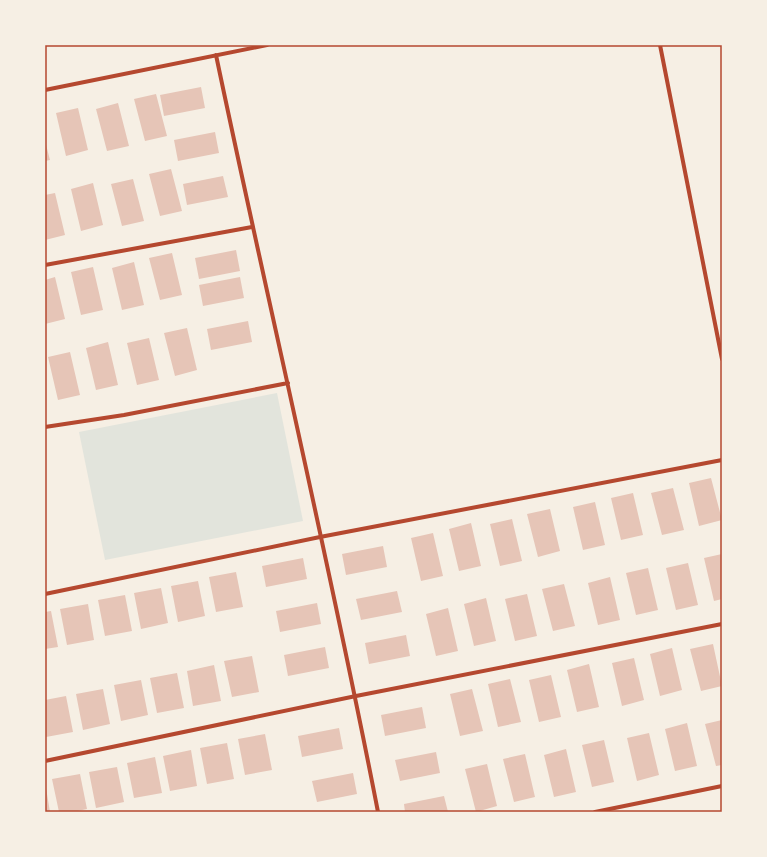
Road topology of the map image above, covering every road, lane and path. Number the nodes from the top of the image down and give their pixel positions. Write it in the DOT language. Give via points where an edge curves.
graph roads {
  1 [pos="267,45"];
  2 [pos="660,45"];
  3 [pos="216,55"];
  4 [pos="45,90"];
  5 [pos="252,226"];
  6 [pos="45,265"];
  7 [pos="722,359"];
  8 [pos="288,383"];
  9 [pos="45,427"];
  10 [pos="722,460"];
  11 [pos="320,537"];
  12 [pos="45,594"];
  13 [pos="722,624"];
  14 [pos="356,696"];
  15 [pos="45,761"];
  16 [pos="722,786"];
  17 [pos="378,812"];
  18 [pos="595,812"];
  1 -- 3 [label="street"];
  2 -- 7 [label="street"];
  3 -- 4 [label="street"];
  3 -- 5 [label="street"];
  5 -- 6 [label="street"];
  5 -- 8 [label="street"];
  8 -- 9 [label="street" via="124,415"];
  8 -- 11 [label="street"];
  10 -- 11 [label="street"];
  11 -- 12 [label="street"];
  11 -- 14 [label="street"];
  13 -- 14 [label="street"];
  14 -- 15 [label="street"];
  14 -- 17 [label="street"];
  16 -- 18 [label="street"];
}
